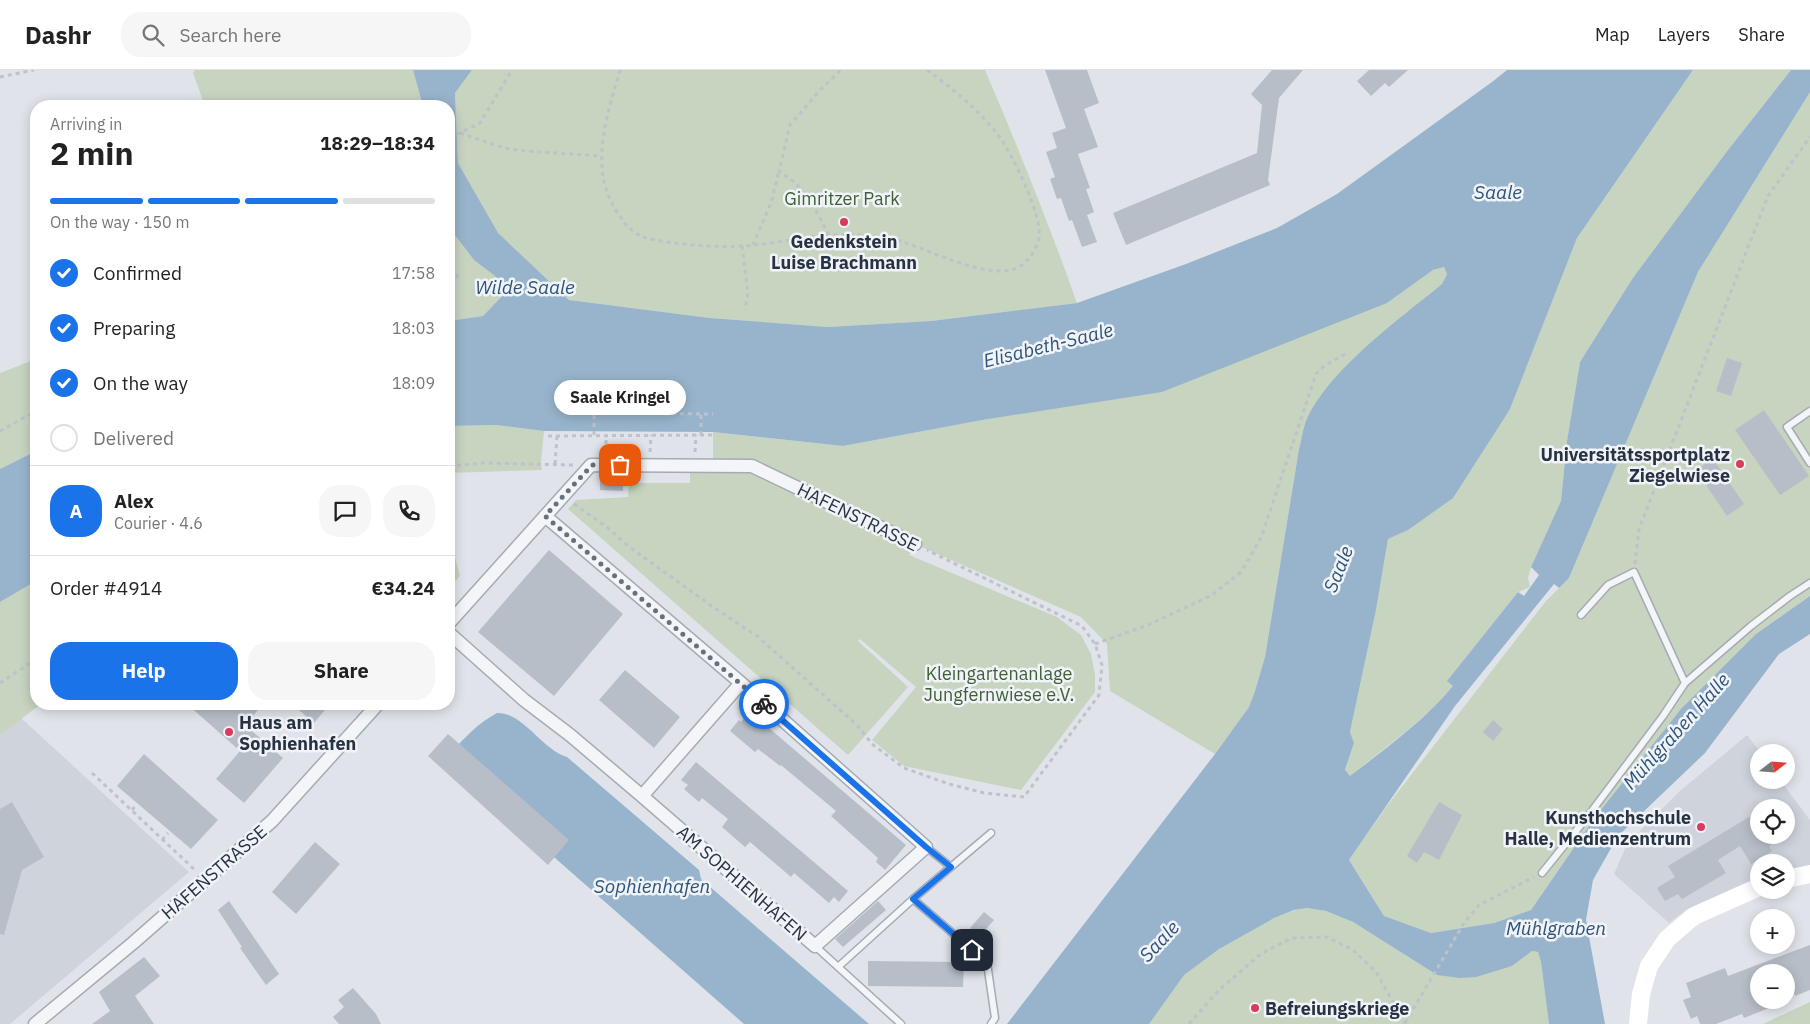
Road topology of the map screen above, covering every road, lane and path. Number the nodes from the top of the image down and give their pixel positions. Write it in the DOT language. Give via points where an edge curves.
graph roads {
  1 [pos="34,70"];
  2 [pos="512,70"];
  3 [pos="620,70"];
  4 [pos="841,70"];
  5 [pos="927,70"];
  6 [pos="0,77"];
  7 [pos="460,134"];
  8 [pos="455,135"];
  9 [pos="1810,137"];
  10 [pos="601,156"];
  11 [pos="779,171"];
  12 [pos="829,235"];
  13 [pos="753,245"];
  14 [pos="742,246"];
  15 [pos="745,310"];
  16 [pos="1345,354"];
  17 [pos="571,390"];
  18 [pos="605,392"];
  19 [pos="588,394"];
  20 [pos="621,394"];
  21 [pos="645,394"];
  22 [pos="669,395"];
  23 [pos="1810,411"];
  24 [pos="588,413"];
  25 [pos="594,413"];
  26 [pos="604,413"];
  27 [pos="622,413"];
  28 [pos="645,413"];
  29 [pos="669,413"];
  30 [pos="30,414"];
  31 [pos="701,414"];
  32 [pos="714,414"];
  33 [pos="0,430"];
  34 [pos="594,435"];
  35 [pos="651,435"];
  36 [pos="696,435"];
  37 [pos="701,435"];
  38 [pos="714,435"];
  39 [pos="548,436"];
  40 [pos="557,436"];
  41 [pos="606,436"];
  42 [pos="606,442"];
  43 [pos="650,442"];
  44 [pos="695,443"];
  45 [pos="1810,463"];
  46 [pos="555,464"];
  47 [pos="455,465"];
  48 [pos="592,465"];
  49 [pos="562,496"];
  50 [pos="545,516"];
  51 [pos="915,544"];
  52 [pos="1634,572"];
  53 [pos="1810,583"];
  54 [pos="1581,615"];
  55 [pos="455,616"];
  56 [pos="455,638"];
  57 [pos="1095,644"];
  58 [pos="30,662"];
  59 [pos="0,683"];
  60 [pos="741,683"];
  61 [pos="1685,683"];
  62 [pos="373,710"];
  63 [pos="92,773"];
  64 [pos="642,796"];
  65 [pos="137,804"];
  66 [pos="132,810"];
  67 [pos="991,833"];
  68 [pos="168,834"];
  69 [pos="162,840"];
  70 [pos="926,847"];
  71 [pos="951,867"];
  72 [pos="1542,873"];
  73 [pos="1810,874"];
  74 [pos="1795,877"];
  75 [pos="204,879"];
  76 [pos="1750,891"];
  77 [pos="913,899"];
  78 [pos="815,946"];
  79 [pos="838,967"];
  80 [pos="34,1024"];
  81 [pos="901,1024"];
  82 [pos="991,1024"];
  83 [pos="1189,1024"];
  84 [pos="1406,1024"];
  85 [pos="1638,1024"];
  1 -- 6 [label="path"];
  2 -- 7 [label="path" via="480,123"];
  3 -- 10 [label="path"];
  4 -- 11 [label="path" via="790,125"];
  5 -- 12 [label="path" via="980,114 1002,139 1028,192 1036,218 1039,235 1033,254 1021,266 1001,271 977,268 904,242 872,235"];
  7 -- 8 [label="path"];
  7 -- 10 [label="path" via="504,148"];
  9 -- 52 [label="path" via="1768,196 1639,529"];
  10 -- 14 [label="path" via="611,203 626,225 642,236 668,242"];
  11 -- 12 [label="path" via="797,184"];
  11 -- 13 [label="path" via="771,203"];
  12 -- 13 [label="path"];
  13 -- 14 [label="path"];
  14 -- 15 [label="path" via="748,292"];
  16 -- 57 [label="path" via="1316,374 1261,538 1241,572 1212,595 1148,625"];
  17 -- 24 [label="path" via="570,413"];
  18 -- 26 [label="path"];
  19 -- 24 [label="path"];
  20 -- 27 [label="path"];
  21 -- 28 [label="path"];
  22 -- 29 [label="path"];
  23 -- 45 [label="lane" via="1787,427"];
  24 -- 25 [label="path"];
  25 -- 26 [label="path"];
  25 -- 34 [label="path"];
  26 -- 27 [label="path"];
  27 -- 28 [label="path"];
  28 -- 29 [label="path"];
  29 -- 31 [label="path"];
  30 -- 33 [label="path"];
  31 -- 32 [label="path"];
  31 -- 37 [label="path"];
  34 -- 40 [label="path"];
  34 -- 41 [label="path"];
  35 -- 36 [label="path"];
  35 -- 41 [label="path"];
  35 -- 43 [label="path"];
  36 -- 37 [label="path"];
  36 -- 44 [label="path"];
  37 -- 38 [label="path"];
  39 -- 40 [label="path"];
  40 -- 46 [label="path"];
  41 -- 42 [label="path"];
  46 -- 47 [label="path"];
  46 -- 48 [label="path"];
  48 -- 49 [label="street"];
  48 -- 51 [label="street, HAFENSTRASSE" via="752,466"];
  49 -- 50 [label="street"];
  49 -- 57 [label="path, HAFENSTRASSE" via="757,636 857,724 872,744 904,768 949,784 984,793 1024,797 1099,695 1102,664"];
  50 -- 55 [label="street"];
  50 -- 60 [label="street"];
  51 -- 57 [label="path, HAFENSTRASSE" via="1082,626"];
  52 -- 54 [label="lane" via="1608,585"];
  52 -- 61 [label="lane"];
  53 -- 61 [label="lane" via="1751,626"];
  56 -- 64 [label="street, AM SOPHIENHAFEN" via="524,700"];
  58 -- 59 [label="path"];
  60 -- 64 [label="street"];
  60 -- 70 [label="street"];
  61 -- 72 [label="lane"];
  62 -- 75 [label="street, HAFENSTRASSE" via="272,820"];
  63 -- 66 [label="path"];
  64 -- 78 [label="street, AM SOPHIENHAFEN"];
  65 -- 66 [label="path"];
  66 -- 69 [label="path"];
  67 -- 71 [label="lane"];
  68 -- 69 [label="path"];
  69 -- 75 [label="path"];
  70 -- 71 [label="lane"];
  70 -- 78 [label="street, AM SOPHIENHAFEN"];
  71 -- 77 [label="lane"];
  72 -- 84 [label="path" via="1479,905 1464,922"];
  73 -- 74 [label="street"];
  75 -- 80 [label="street, HAFENSTRASSE" via="133,943"];
  76 -- 85 [label="street" via="1694,916 1667,939 1649,966 1641,994"];
  77 -- 79 [label="lane"];
  77 -- 82 [label="lane" via="987,963 995,1018"];
  78 -- 79 [label="lane"];
  79 -- 81 [label="lane"];
  83 -- 84 [label="path" via="1219,990 1262,953 1292,938 1326,937 1353,950 1376,972"];
}
